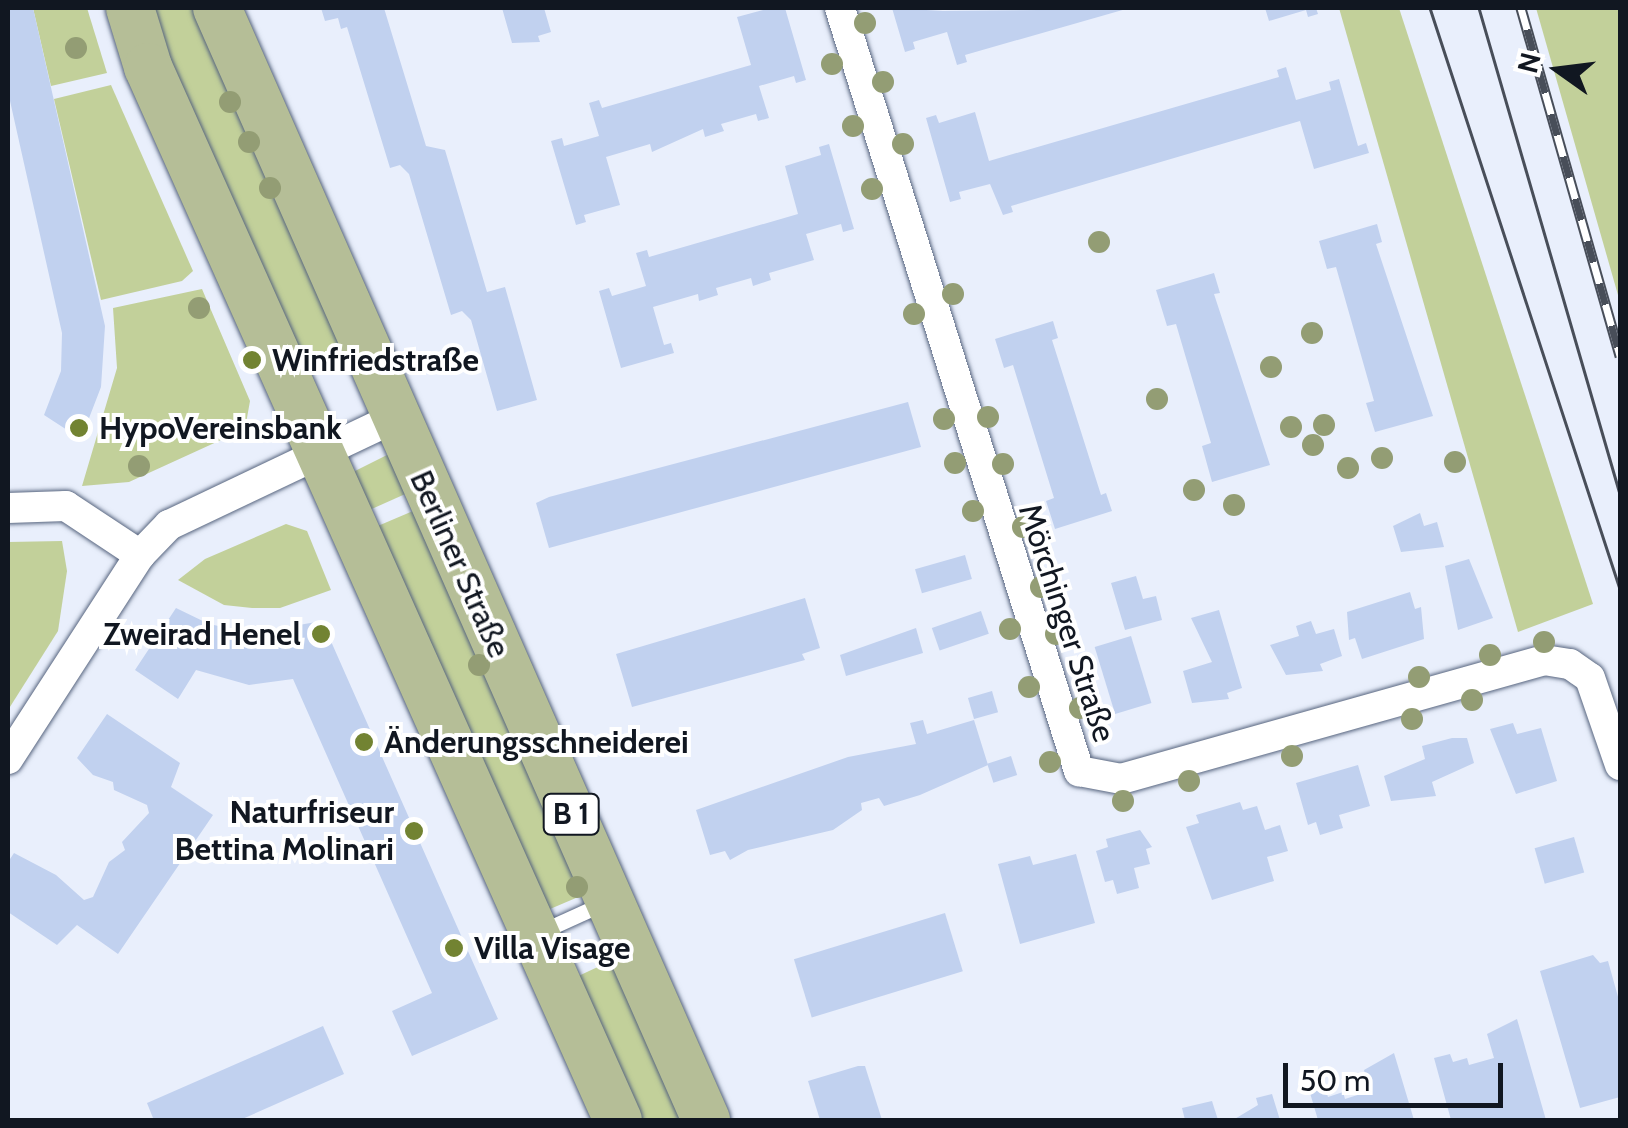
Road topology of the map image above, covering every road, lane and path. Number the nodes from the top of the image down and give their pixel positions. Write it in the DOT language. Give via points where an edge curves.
graph roads {
  1 [pos="130,8"];
  2 [pos="217,8"];
  3 [pos="840,8"];
  4 [pos="396,417"];
  5 [pos="320,450"];
  6 [pos="8,508"];
  7 [pos="140,554"];
  8 [pos="8,759"];
  9 [pos="1620,765"];
  10 [pos="609,901"];
  11 [pos="535,934"];
  12 [pos="618,1120"];
  13 [pos="706,1120"];
  1 -- 5 [label="main road, B 1" via="148,67"];
  2 -- 4 [label="main road, Berliner Straße / B 1"];
  3 -- 9 [label="street, Mörchinger Straße" via="1080,771 1121,779 1544,660 1570,664 1590,678"];
  4 -- 5 [label="street"];
  4 -- 10 [label="main road, Berliner Straße / B 1"];
  5 -- 7 [label="street" via="170,525"];
  5 -- 11 [label="main road, B 1"];
  6 -- 7 [label="street" via="66,506"];
  7 -- 8 [label="street"];
  10 -- 11 [label="lane"];
  10 -- 13 [label="main road, Berliner Straße / B 1"];
  11 -- 12 [label="main road, B 1"];
}
